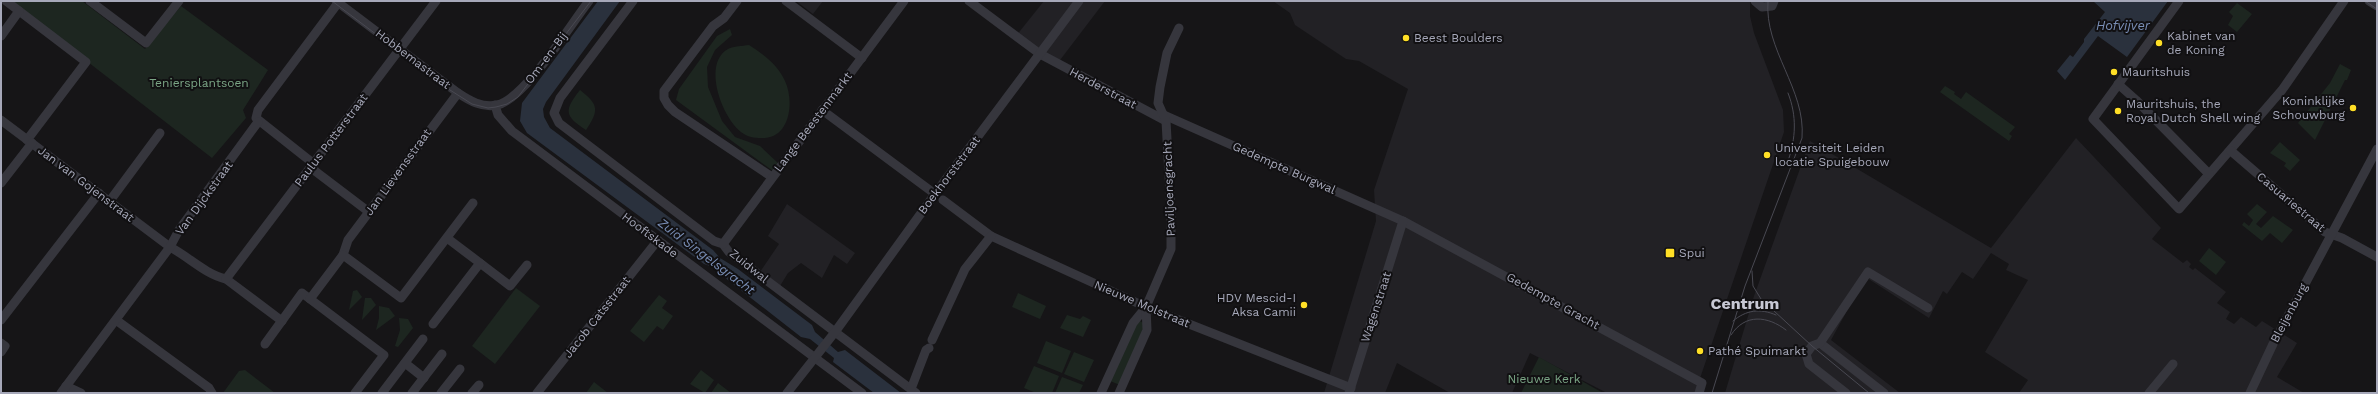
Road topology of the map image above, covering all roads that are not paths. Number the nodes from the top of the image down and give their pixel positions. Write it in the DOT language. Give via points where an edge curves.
graph roads {
  1 [pos="6,1"];
  2 [pos="90,1"];
  3 [pos="179,1"];
  4 [pos="436,1"];
  5 [pos="589,1"];
  6 [pos="633,1"];
  7 [pos="737,1"];
  8 [pos="786,1"];
  9 [pos="904,1"];
  10 [pos="969,1"];
  11 [pos="1079,1"];
  12 [pos="1755,1"];
  13 [pos="1774,1"];
  14 [pos="2179,1"];
  15 [pos="2344,1"];
  16 [pos="2369,1"];
  17 [pos="337,2"];
  18 [pos="2377,6"];
  19 [pos="19,11"];
  20 [pos="1179,28"];
  21 [pos="1,36"];
  22 [pos="399,49"];
  23 [pos="1040,54"];
  24 [pos="862,58"];
  25 [pos="2118,84"];
  26 [pos="458,93"];
  27 [pos="495,105"];
  28 [pos="822,110"];
  29 [pos="1165,118"];
  30 [pos="1,120"];
  31 [pos="258,122"];
  32 [pos="160,133"];
  33 [pos="29,141"];
  34 [pos="2377,149"];
  35 [pos="2231,151"];
  36 [pos="312,165"];
  37 [pos="2209,174"];
  38 [pos="772,177"];
  39 [pos="1,183"];
  40 [pos="99,193"];
  41 [pos="935,194"];
  42 [pos="943,200"];
  43 [pos="109,202"];
  44 [pos="473,203"];
  45 [pos="369,212"];
  46 [pos="1403,221"];
  47 [pos="2332,235"];
  48 [pos="991,236"];
  49 [pos="447,238"];
  50 [pos="658,240"];
  51 [pos="723,244"];
  52 [pos="170,247"];
  53 [pos="343,255"];
  54 [pos="2377,258"];
  55 [pos="480,263"];
  56 [pos="527,265"];
  57 [pos="226,279"];
  58 [pos="310,299"];
  59 [pos="1146,307"];
  60 [pos="1928,308"];
  61 [pos="1,320"];
  62 [pos="116,320"];
  63 [pos="282,321"];
  64 [pos="433,324"];
  65 [pos="835,332"];
  66 [pos="423,339"];
  67 [pos="265,344"];
  68 [pos="1820,344"];
  69 [pos="442,354"];
  70 [pos="814,357"];
  71 [pos="405,363"];
  72 [pos="2174,364"];
  73 [pos="460,369"];
  74 [pos="424,378"];
  75 [pos="479,385"];
  76 [pos="64,390"];
  77 [pos="1350,390"];
  78 [pos="542,391"];
  79 [pos="914,391"];
  80 [pos="81,393"];
  81 [pos="212,393"];
  82 [pos="355,393"];
  83 [pos="382,393"];
  84 [pos="412,393"];
  85 [pos="443,393"];
  86 [pos="472,393"];
  87 [pos="787,393"];
  88 [pos="862,393"];
  89 [pos="1101,393"];
  90 [pos="1119,393"];
  91 [pos="1699,393"];
  92 [pos="1846,393"];
  93 [pos="1884,393"];
  94 [pos="2149,393"];
  95 [pos="2250,393"];
  1 -- 19 [label="street"];
  2 -- 3 [label="street" via="146,43"];
  4 -- 22 [label="street, Paulus Potterstraat"];
  5 -- 27 [label="street, Om-en-Bij" via="523,88 513,98"];
  6 -- 51 [label="street, Zuidwal" via="560,98 554,113 559,123 581,141 714,241"];
  7 -- 38 [label="street" via="724,18 708,32 664,91 664,98 675,112"];
  8 -- 24 [label="street"];
  9 -- 24 [label="street, Lange Beestenmarkt"];
  10 -- 23 [label="street, Herderstraat"];
  11 -- 23 [label="street, Boekhorststraat"];
  12 -- 13 [label="street" via="1765,7 1772,6"];
  14 -- 25 [label="street"];
  15 -- 35 [label="street" via="2282,90"];
  16 -- 18 [label="street"];
  17 -- 22 [label="street, Hobbemastraat"];
  17 -- 31 [label="street, Van Dijckstraat" via="258,110"];
  19 -- 21 [label="street"];
  19 -- 33 [label="street" via="86,62"];
  20 -- 29 [label="street, Paviljoensgracht" via="1167,53 1160,87 1158,103"];
  22 -- 26 [label="street, Hobbemastraat"];
  22 -- 36 [label="street, Paulus Potterstraat"];
  23 -- 29 [label="street, Herderstraat"];
  23 -- 41 [label="street, Boekhorststraat"];
  24 -- 28 [label="street, Lange Beestenmarkt"];
  25 -- 37 [label="street"];
  25 -- 37 [label="street" via="2093,119 2179,209"];
  26 -- 27 [label="street, Hobbemastraat" via="476,103"];
  26 -- 45 [label="street, Jan Lievensstraat"];
  27 -- 50 [label="street, Hooftskade" via="498,115 512,131"];
  28 -- 38 [label="street, Lange Beestenmarkt"];
  28 -- 41 [label="street"];
  29 -- 46 [label="street, Gedempte Burgwal"];
  29 -- 59 [label="street, Paviljoensgracht" via="1171,212 1170,248"];
  30 -- 33 [label="street, Jan van Gojenstraat"];
  31 -- 36 [label="street" via="309,160"];
  31 -- 52 [label="street, Van Dijckstraat"];
  32 -- 43 [label="street"];
  33 -- 39 [label="street"];
  33 -- 40 [label="street, Jan van Gojenstraat"];
  34 -- 47 [label="street, Bleijenburg"];
  35 -- 37 [label="street"];
  35 -- 47 [label="street, Casuariestraat" via="2325,232"];
  36 -- 45 [label="street" via="315,171"];
  36 -- 57 [label="street, Paulus Potterstraat"];
  38 -- 51 [label="street, Lange Beestenmarkt"];
  40 -- 43 [label="street, Jan van Gojenstraat"];
  40 -- 61 [label="street"];
  41 -- 65 [label="street, Boekhorststraat"];
  42 -- 48 [label="street, Nieuwe Molstraat"];
  43 -- 52 [label="street, Jan van Gojenstraat"];
  44 -- 49 [label="street"];
  45 -- 53 [label="street, Jan Lievensstraat" via="348,240"];
  46 -- 77 [label="street, Wagenstraat"];
  46 -- 91 [label="street, Gedempte Gracht" via="1702,383"];
  47 -- 54 [label="street, Casuariestraat"];
  47 -- 95 [label="street, Bleijenburg" via="2273,344"];
  48 -- 59 [label="street, Nieuwe Molstraat"];
  48 -- 79 [label="street" via="965,268 926,350"];
  49 -- 53 [label="street" via="401,298"];
  49 -- 55 [label="street"];
  50 -- 70 [label="street, Hooftskade"];
  50 -- 78 [label="street, Jacob Catsstraat"];
  51 -- 65 [label="street, Zuidwal" via="729,252"];
  52 -- 57 [label="street, Jan van Gojenstraat" via="215,276"];
  52 -- 62 [label="street, Van Dijckstraat"];
  53 -- 58 [label="street, Jan Lievensstraat"];
  55 -- 56 [label="street" via="510,286"];
  55 -- 64 [label="street"];
  57 -- 63 [label="street, Jan van Gojenstraat"];
  58 -- 63 [label="street" via="302,293"];
  58 -- 82 [label="street" via="384,355"];
  59 -- 77 [label="street, Nieuwe Molstraat"];
  59 -- 89 [label="street, Paviljoensgracht" via="1133,323"];
  59 -- 90 [label="street, Paviljoensgracht" via="1147,330"];
  60 -- 68 [label="street" via="1868,272"];
  62 -- 76 [label="street, Van Dijckstraat"];
  62 -- 81 [label="street" via="209,388"];
  63 -- 67 [label="street"];
  65 -- 70 [label="street, Boekhorststraat"];
  65 -- 79 [label="street, Zuidwal"];
  66 -- 71 [label="street"];
  68 -- 92 [label="street" via="1812,346 1806,354 1809,364"];
  68 -- 93 [label="street"];
  69 -- 74 [label="street"];
  70 -- 87 [label="street, Boekhorststraat"];
  70 -- 88 [label="street, Hooftskade"];
  71 -- 74 [label="street"];
  71 -- 83 [label="street"];
  72 -- 94 [label="street"];
  73 -- 85 [label="street"];
  74 -- 84 [label="street"];
  75 -- 86 [label="street"];
  76 -- 80 [label="street"];
}
